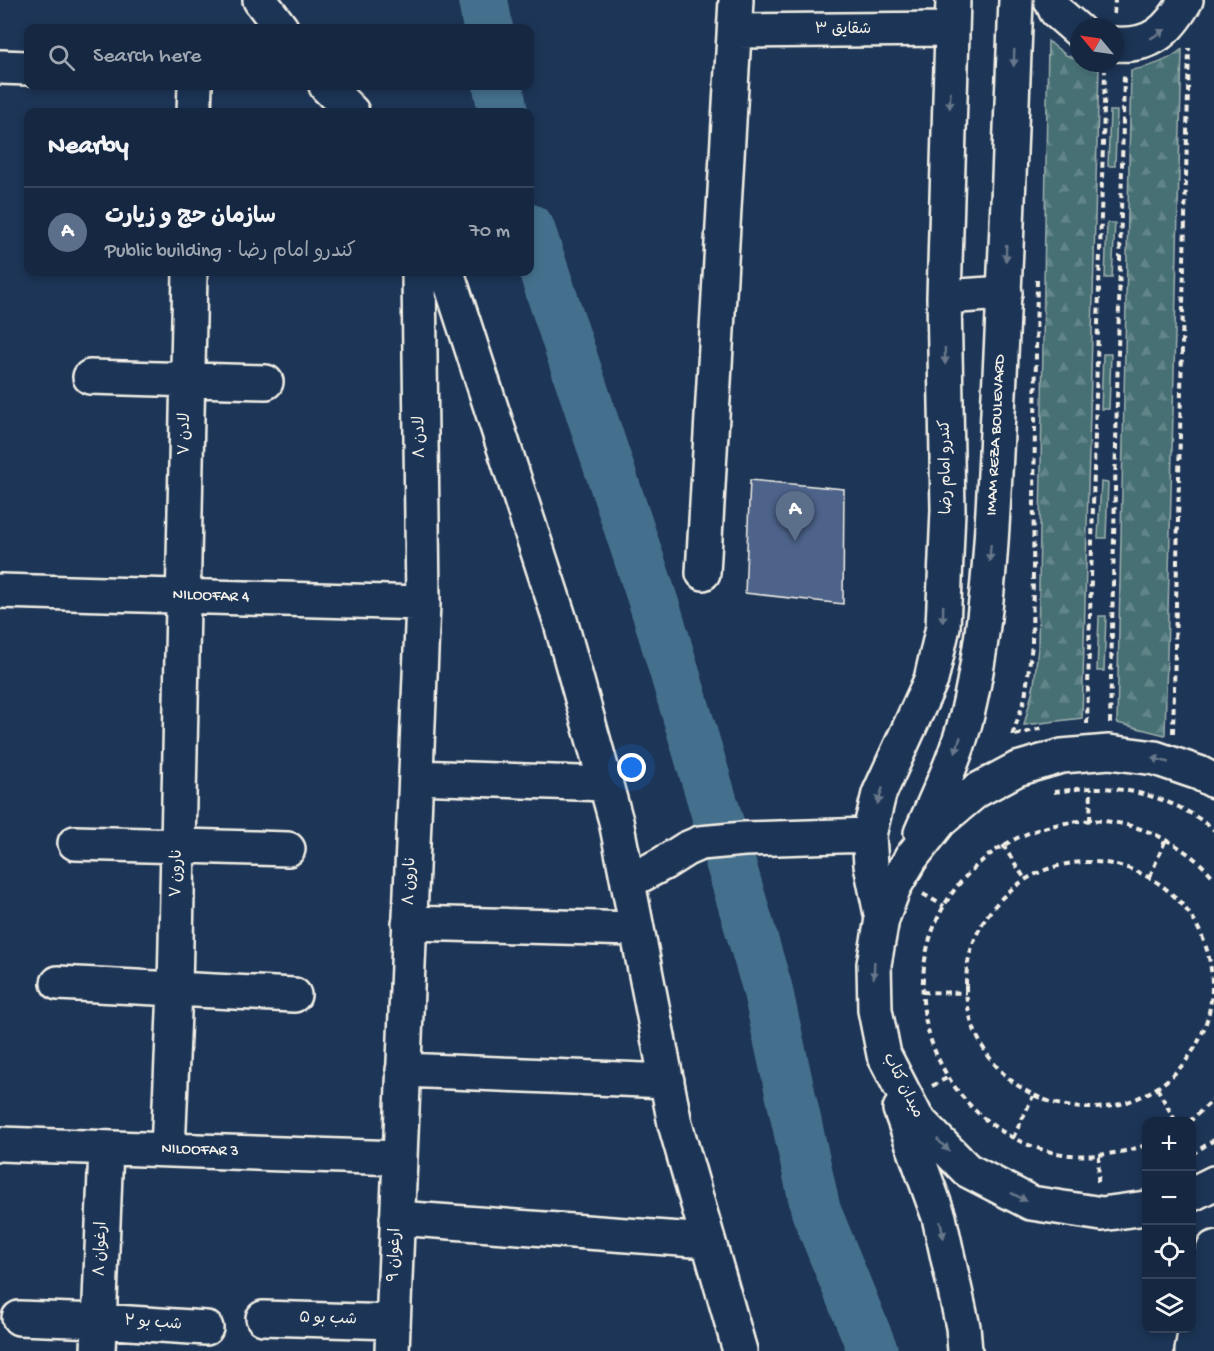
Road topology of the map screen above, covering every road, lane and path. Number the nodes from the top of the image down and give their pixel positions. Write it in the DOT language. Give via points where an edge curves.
graph roads {
  1 [pos="260,0"];
  2 [pos="1017,0"];
  3 [pos="1051,0"];
  4 [pos="1186,0"];
  5 [pos="953,15"];
  6 [pos="735,16"];
  7 [pos="1070,23"];
  8 [pos="278,24"];
  9 [pos="1189,44"];
  10 [pos="1124,52"];
  11 [pos="0,67"];
  12 [pos="24,68"];
  13 [pos="1105,72"];
  14 [pos="1120,72"];
  15 [pos="195,90"];
  16 [pos="330,90"];
  17 [pos="194,108"];
  18 [pos="348,108"];
  19 [pos="1038,275"];
  20 [pos="190,276"];
  21 [pos="419,276"];
  22 [pos="448,276"];
  23 [pos="1005,293"];
  24 [pos="944,297"];
  25 [pos="90,377"];
  26 [pos="188,380"];
  27 [pos="266,382"];
  28 [pos="703,573"];
  29 [pos="0,591"];
  30 [pos="182,596"];
  31 [pos="423,603"];
  32 [pos="1098,725"];
  33 [pos="1048,727"];
  34 [pos="1113,728"];
  35 [pos="1173,745"];
  36 [pos="416,777"];
  37 [pos="1214,781"];
  38 [pos="606,784"];
  39 [pos="1091,788"];
  40 [pos="1049,793"];
  41 [pos="1090,820"];
  42 [pos="1214,830"];
  43 [pos="869,835"];
  44 [pos="1166,839"];
  45 [pos="75,843"];
  46 [pos="1003,844"];
  47 [pos="178,845"];
  48 [pos="288,849"];
  49 [pos="911,858"];
  50 [pos="1150,876"];
  51 [pos="1214,878"];
  52 [pos="1025,879"];
  53 [pos="628,882"];
  54 [pos="920,892"];
  55 [pos="944,906"];
  56 [pos="882,919"];
  57 [pos="409,923"];
  58 [pos="637,929"];
  59 [pos="1213,977"];
  60 [pos="58,983"];
  61 [pos="175,990"];
  62 [pos="922,992"];
  63 [pos="966,993"];
  64 [pos="294,995"];
  65 [pos="884,1055"];
  66 [pos="403,1070"];
  67 [pos="947,1078"];
  68 [pos="667,1082"];
  69 [pos="1157,1088"];
  70 [pos="926,1090"];
  71 [pos="1033,1096"];
  72 [pos="1214,1099"];
  73 [pos="1173,1117"];
  74 [pos="1195,1117"];
  75 [pos="1013,1138"];
  76 [pos="1214,1140"];
  77 [pos="0,1144"];
  78 [pos="1142,1146"];
  79 [pos="106,1148"];
  80 [pos="168,1150"];
  81 [pos="1196,1151"];
  82 [pos="1099,1156"];
  83 [pos="399,1158"];
  84 [pos="1088,1181"];
  85 [pos="1108,1181"];
  86 [pos="1098,1182"];
  87 [pos="1214,1183"];
  88 [pos="1196,1192"];
  89 [pos="1142,1209"];
  90 [pos="397,1218"];
  91 [pos="708,1241"];
  92 [pos="1214,1248"];
  93 [pos="1214,1312"];
  94 [pos="19,1318"];
  95 [pos="263,1318"];
  96 [pos="206,1328"];
  97 [pos="99,1336"];
  98 [pos="393,1336"];
  99 [pos="740,1351"];
  100 [pos="965,1351"];
  101 [pos="1192,1351"];
  102 [pos="1213,1351"];
  1 -- 8 [label="street"];
  2 -- 23 [label="street, IMAM REZA BOULEVARD, one-way"];
  3 -- 7 [label="street" via="1056,11"];
  10 -- 4 [label="street, one-way" via="1167,28"];
  5 -- 6 [label="street, شقایق ۳"];
  5 -- 24 [label="street, کندرو امام رضا, one-way"];
  6 -- 28 [label="street"];
  9 -- 35 [label="path"];
  11 -- 12 [label="street"];
  13 -- 32 [label="path" via="1085,724"];
  14 -- 34 [label="path" via="1110,727"];
  15 -- 17 [label="street"];
  16 -- 18 [label="street"];
  19 -- 33 [label="path" via="1032,645 1025,698 1012,736"];
  20 -- 26 [label="street, لادن ۷"];
  21 -- 31 [label="street, لادن ۸"];
  22 -- 38 [label="street" via="560,620"];
  23 -- 24 [label="street"];
  23 -- 49 [label="street, IMAM REZA BOULEVARD, one-way" via="991,548 980,654 952,763"];
  24 -- 43 [label="street, کندرو امام رضا, one-way" via="948,510 943,627 931,680 879,794"];
  25 -- 26 [label="street"];
  26 -- 27 [label="street"];
  26 -- 30 [label="street, لادن ۷"];
  29 -- 30 [label="street, NILOOFAR 4"];
  30 -- 31 [label="street, NILOOFAR 4"];
  30 -- 47 [label="street, نارون ۷"];
  31 -- 36 [label="street, نارون ۸"];
  36 -- 38 [label="street"];
  36 -- 57 [label="street, نارون ۸"];
  37 -- 49 [label="street, میدان کتاب, one-way" via="1155,758 1109,752 1062,756 1017,769 976,791 940,821"];
  38 -- 53 [label="street"];
  39 -- 40 [label="path"];
  39 -- 41 [label="path"];
  39 -- 42 [label="path" via="1132,792 1170,803"];
  41 -- 44 [label="path" via="1129,825"];
  41 -- 46 [label="path" via="1060,823"];
  43 -- 53 [label="street" via="700,843"];
  43 -- 56 [label="street, کندرو امام رضا"];
  44 -- 50 [label="path"];
  44 -- 51 [label="path" via="1203,864"];
  45 -- 47 [label="street"];
  46 -- 52 [label="path"];
  46 -- 55 [label="path" via="960,882"];
  47 -- 48 [label="street"];
  47 -- 61 [label="street, نارون ۷"];
  49 -- 56 [label="street, میدان کتاب"];
  50 -- 52 [label="path" via="1119,865 1087,861 1055,866"];
  50 -- 59 [label="path" via="1175,895 1194,919 1207,947"];
  52 -- 63 [label="path" via="999,900 979,928 968,960"];
  53 -- 58 [label="street"];
  54 -- 55 [label="path"];
  55 -- 62 [label="path" via="924,962"];
  56 -- 65 [label="street, میدان کتاب, one-way" via="874,976 875,1011"];
  57 -- 58 [label="street"];
  57 -- 66 [label="street, نارون ۸"];
  58 -- 68 [label="street"];
  59 -- 69 [label="path" via="1210,1009 1200,1040 1182,1067"];
  60 -- 61 [label="street"];
  61 -- 64 [label="street"];
  61 -- 80 [label="street, نارون ۷"];
  62 -- 63 [label="path"];
  62 -- 67 [label="path" via="925,1022"];
  63 -- 71 [label="path" via="971,1025 986,1054 1007,1078"];
  65 -- 89 [label="street, میدان کتاب, one-way" via="917,1119 967,1170 1031,1203 1102,1214"];
  65 -- 100 [label="street, one-way" via="939,1217"];
  66 -- 68 [label="street"];
  66 -- 83 [label="street, نارون ۸"];
  67 -- 70 [label="path"];
  67 -- 75 [label="path" via="973,1109"];
  68 -- 91 [label="street"];
  69 -- 71 [label="path" via="1128,1102 1097,1109 1064,1107"];
  69 -- 73 [label="path"];
  71 -- 75 [label="path"];
  72 -- 74 [label="path"];
  75 -- 82 [label="path" via="1060,1153"];
  76 -- 81 [label="path"];
  77 -- 79 [label="street, NILOOFAR 3"];
  78 -- 82 [label="path"];
  79 -- 80 [label="street, NILOOFAR 3"];
  79 -- 97 [label="street, ارغوان ۸"];
  80 -- 83 [label="street, NILOOFAR 3"];
  82 -- 86 [label="path"];
  83 -- 90 [label="street, ارغوان ۹"];
  84 -- 86 [label="path"];
  85 -- 86 [label="path"];
  87 -- 88 [label="street"];
  90 -- 91 [label="street"];
  90 -- 98 [label="street, ارغوان ۹"];
  91 -- 99 [label="street"];
  92 -- 101 [label="street" via="1205,1271"];
  93 -- 102 [label="street"];
  94 -- 97 [label="street, شب بو ۲"];
  95 -- 98 [label="street, شب بو ۵"];
  96 -- 97 [label="street, شب بو ۲"];
}
